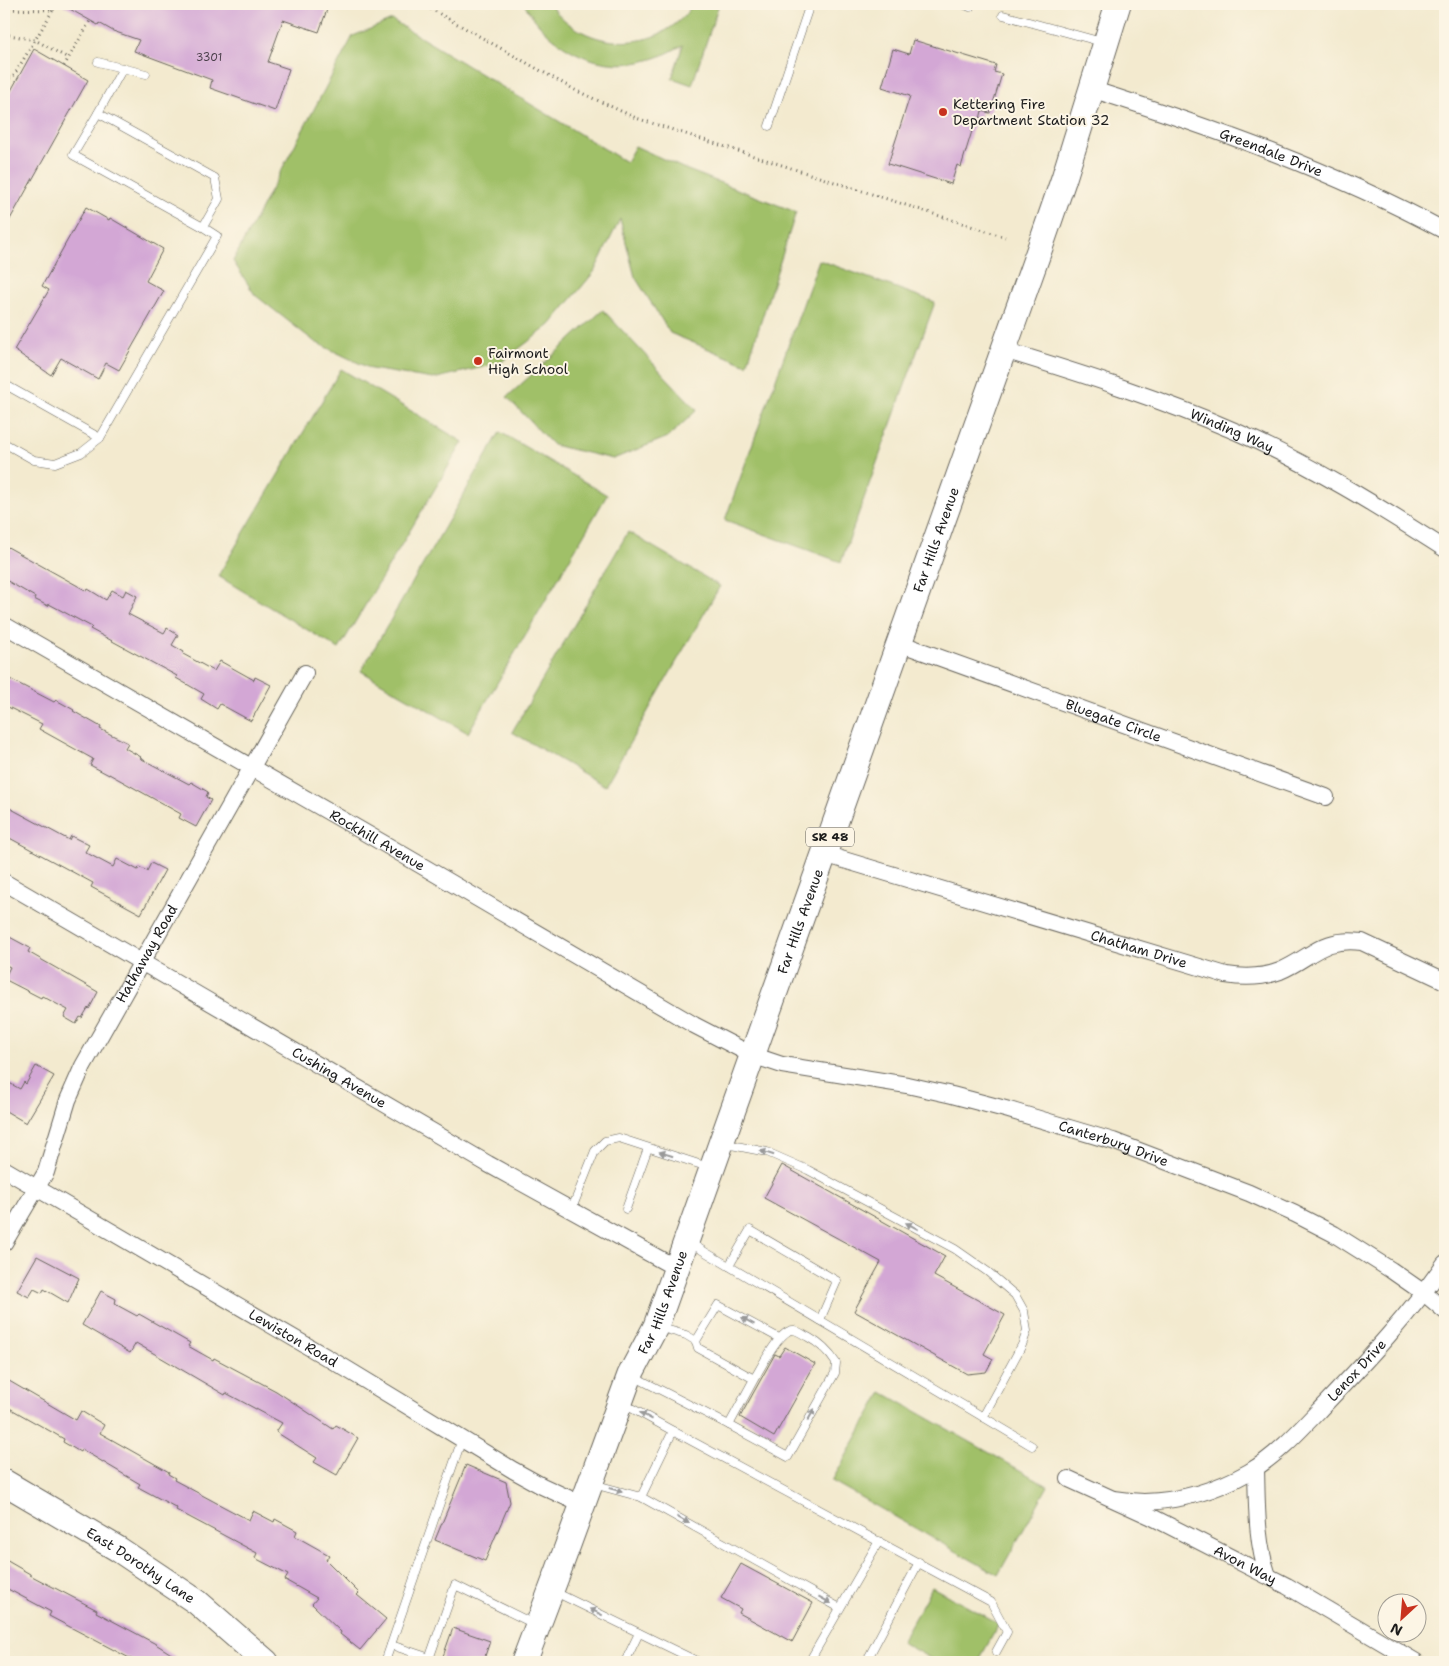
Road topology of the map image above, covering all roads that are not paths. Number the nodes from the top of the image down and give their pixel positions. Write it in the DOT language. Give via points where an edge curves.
graph roads {
  1 [pos="810,4"];
  2 [pos="1118,4"];
  3 [pos="1003,15"];
  4 [pos="1106,43"];
  5 [pos="98,62"];
  6 [pos="123,68"];
  7 [pos="146,74"];
  8 [pos="1091,89"];
  9 [pos="98,113"];
  10 [pos="769,126"];
  11 [pos="203,228"];
  12 [pos="1445,231"];
  13 [pos="1004,350"];
  14 [pos="4,384"];
  15 [pos="100,438"];
  16 [pos="4,443"];
  17 [pos="1445,549"];
  18 [pos="4,625"];
  19 [pos="899,643"];
  20 [pos="305,673"];
  21 [pos="252,768"];
  22 [pos="1326,797"];
  23 [pos="824,854"];
  24 [pos="4,882"];
  25 [pos="142,962"];
  26 [pos="1445,981"];
  27 [pos="752,1055"];
  28 [pos="721,1143"];
  29 [pos="648,1148"];
  30 [pos="4,1169"];
  31 [pos="712,1169"];
  32 [pos="36,1188"];
  33 [pos="626,1210"];
  34 [pos="572,1211"];
  35 [pos="686,1241"];
  36 [pos="4,1243"];
  37 [pos="1445,1263"];
  38 [pos="728,1266"];
  39 [pos="676,1268"];
  40 [pos="1424,1293"];
  41 [pos="1445,1311"];
  42 [pos="820,1320"];
  43 [pos="656,1326"];
  44 [pos="779,1338"];
  45 [pos="696,1341"];
  46 [pos="630,1375"];
  47 [pos="754,1380"];
  48 [pos="620,1402"];
  49 [pos="983,1417"];
  50 [pos="729,1424"];
  51 [pos="673,1431"];
  52 [pos="462,1439"];
  53 [pos="1032,1446"];
  54 [pos="1256,1468"];
  55 [pos="1070,1479"];
  56 [pos="4,1482"];
  57 [pos="586,1494"];
  58 [pos="641,1497"];
  59 [pos="1114,1499"];
  60 [pos="879,1541"];
  61 [pos="919,1562"];
  62 [pos="1268,1576"];
  63 [pos="552,1590"];
  64 [pos="840,1608"];
  65 [pos="538,1626"];
  66 [pos="639,1633"];
  67 [pos="391,1645"];
  68 [pos="996,1652"];
  69 [pos="247,1654"];
  70 [pos="429,1660"];
  71 [pos="266,1662"];
  72 [pos="385,1662"];
  73 [pos="524,1662"];
  74 [pos="625,1662"];
  75 [pos="699,1662"];
  76 [pos="809,1662"];
  77 [pos="866,1662"];
  78 [pos="1416,1662"];
  1 -- 10 [label="lane"];
  2 -- 4 [label="main road, Far Hills Avenue / SR 48"];
  3 -- 4 [label="lane"];
  4 -- 8 [label="main road, Far Hills Avenue / SR 48"];
  5 -- 6 [label="lane"];
  6 -- 7 [label="lane"];
  6 -- 9 [label="lane"];
  8 -- 12 [label="street, Greendale Drive" via="1272,151 1346,182"];
  8 -- 13 [label="main road, Far Hills Avenue / SR 48" via="1064,178"];
  9 -- 11 [label="lane" via="215,178 219,199"];
  9 -- 11 [label="lane" via="73,156"];
  11 -- 15 [label="lane" via="217,236"];
  13 -- 17 [label="street, Winding Way" via="1151,397 1238,432 1315,470"];
  13 -- 19 [label="main road, Far Hills Avenue / SR 48"];
  14 -- 15 [label="lane"];
  15 -- 16 [label="lane" via="81,453 55,463 34,460"];
  18 -- 21 [label="street, Rockhill Avenue"];
  19 -- 22 [label="street, Bluegate Circle"];
  19 -- 23 [label="main road, Far Hills Avenue / SR 48"];
  20 -- 21 [label="street, Hathaway Road"];
  21 -- 25 [label="street, Hathaway Road"];
  21 -- 27 [label="street, Rockhill Avenue" via="694,1025"];
  23 -- 26 [label="street, Chatham Drive" via="1226,975 1245,978 1266,975 1334,942 1348,940 1362,942"];
  23 -- 27 [label="main road, Far Hills Avenue / SR 48"];
  24 -- 25 [label="street, Cushing Avenue"];
  25 -- 32 [label="street, Hathaway Road" via="82,1066 48,1167"];
  25 -- 34 [label="street, Cushing Avenue"];
  27 -- 28 [label="main road, Far Hills Avenue / SR 48"];
  27 -- 40 [label="street, Canterbury Drive" via="782,1065 952,1095 1113,1141 1249,1192 1295,1214 1342,1239"];
  28 -- 31 [label="main road, Far Hills Avenue / SR 48"];
  49 -- 28 [label="lane, one-way" via="1027,1331 1024,1311 1015,1295 955,1249 808,1170 767,1152"];
  31 -- 29 [label="lane, one-way"];
  29 -- 33 [label="lane"];
  29 -- 34 [label="lane" via="619,1138 605,1141 595,1151"];
  30 -- 32 [label="street, Lewiston Road"];
  31 -- 35 [label="main road, Far Hills Avenue / SR 48"];
  32 -- 36 [label="street, Hathaway Road"];
  32 -- 52 [label="street, Lewiston Road"];
  34 -- 39 [label="street, Cushing Avenue"];
  35 -- 38 [label="lane"];
  35 -- 39 [label="main road, Far Hills Avenue / SR 48"];
  37 -- 40 [label="street, Lenox Drive"];
  38 -- 42 [label="lane"];
  38 -- 42 [label="lane" via="750,1230 837,1281"];
  39 -- 43 [label="main road, Far Hills Avenue / SR 48"];
  40 -- 41 [label="street, Canterbury Drive"];
  40 -- 54 [label="street, Lenox Drive" via="1368,1359 1298,1433"];
  42 -- 49 [label="lane"];
  43 -- 45 [label="lane"];
  43 -- 46 [label="main road, Far Hills Avenue / SR 48"];
  44 -- 45 [label="lane, one-way" via="718,1305"];
  44 -- 47 [label="lane"];
  50 -- 44 [label="lane, one-way" via="788,1458 835,1373 836,1363 816,1342 795,1330 787,1331"];
  45 -- 47 [label="lane" via="698,1348"];
  46 -- 48 [label="main road, Far Hills Avenue / SR 48"];
  46 -- 50 [label="lane"];
  47 -- 50 [label="lane"];
  51 -- 48 [label="lane, one-way"];
  48 -- 57 [label="main road, Far Hills Avenue / SR 48"];
  49 -- 53 [label="lane"];
  51 -- 58 [label="lane"];
  51 -- 60 [label="lane"];
  52 -- 57 [label="street, Lewiston Road" via="542,1486"];
  52 -- 67 [label="lane"];
  54 -- 59 [label="street, Lenox Drive" via="1225,1484 1188,1496 1142,1502"];
  54 -- 62 [label="street" via="1258,1533"];
  55 -- 59 [label="street, Avon Way"];
  56 -- 69 [label="main road, East Dorothy Lane" via="118,1549 197,1602"];
  57 -- 58 [label="lane, one-way"];
  57 -- 63 [label="main road, Far Hills Avenue / SR 48"];
  58 -- 64 [label="lane, one-way"];
  59 -- 62 [label="street, Avon Way"];
  60 -- 61 [label="lane"];
  60 -- 64 [label="lane"];
  61 -- 68 [label="lane" via="991,1602 1007,1632"];
  61 -- 77 [label="lane"];
  62 -- 78 [label="street, Avon Way"];
  63 -- 65 [label="main road, Far Hills Avenue / SR 48"];
  66 -- 63 [label="lane, one-way"];
  64 -- 76 [label="lane"];
  65 -- 70 [label="lane" via="455,1585"];
  65 -- 73 [label="main road, Far Hills Avenue / SR 48"];
  66 -- 74 [label="lane"];
  66 -- 75 [label="lane"];
  67 -- 70 [label="lane"];
  67 -- 72 [label="lane"];
  69 -- 71 [label="main road, East Dorothy Lane"];
}
